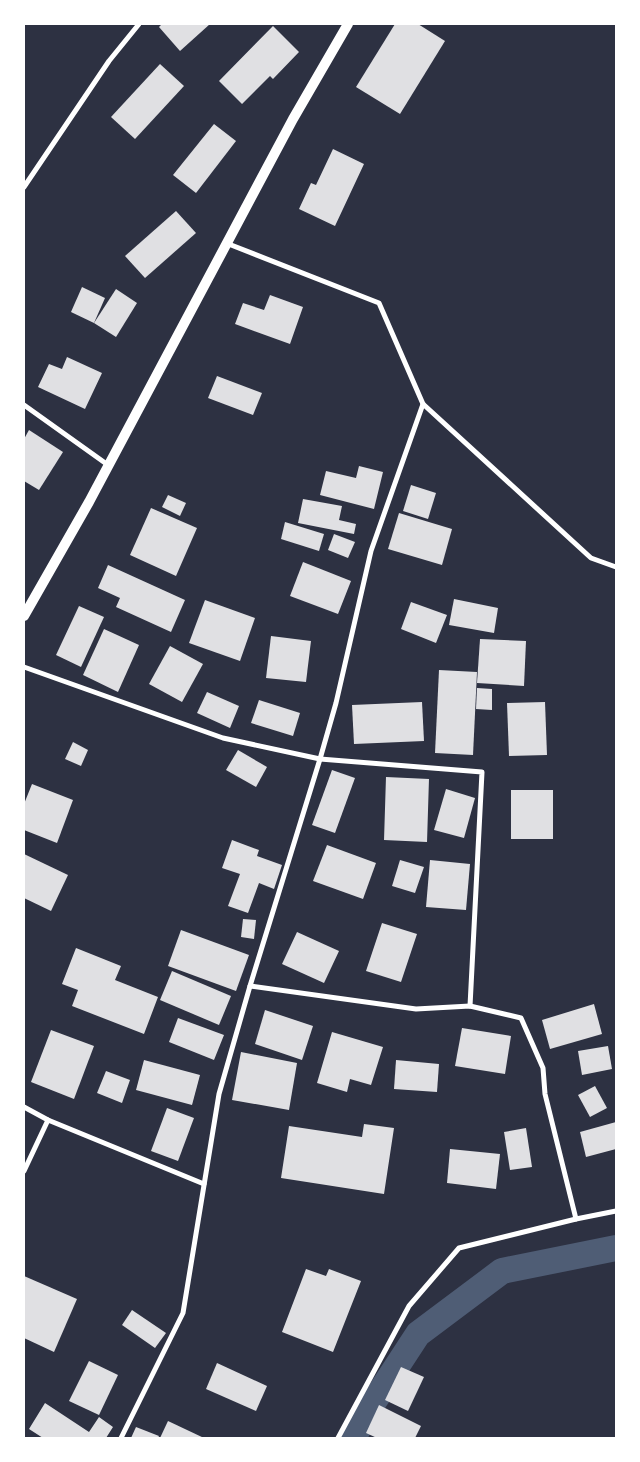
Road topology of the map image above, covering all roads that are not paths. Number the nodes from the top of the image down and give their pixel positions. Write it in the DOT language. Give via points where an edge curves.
graph roads {
  1 [pos="139,24"];
  2 [pos="348,24"];
  3 [pos="24,187"];
  4 [pos="226,243"];
  5 [pos="423,404"];
  6 [pos="24,405"];
  7 [pos="109,465"];
  8 [pos="616,567"];
  9 [pos="24,616"];
  10 [pos="24,667"];
  11 [pos="320,759"];
  12 [pos="250,986"];
  13 [pos="470,1006"];
  14 [pos="24,1107"];
  15 [pos="48,1120"];
  16 [pos="24,1171"];
  17 [pos="204,1184"];
  18 [pos="616,1211"];
  19 [pos="576,1219"];
  20 [pos="122,1438"];
  21 [pos="338,1438"];
  1 -- 3 [label="street" via="109,61"];
  2 -- 4 [label="main road"];
  4 -- 5 [label="street" via="379,303"];
  4 -- 7 [label="main road"];
  5 -- 8 [label="street" via="591,558"];
  5 -- 11 [label="street" via="371,551"];
  6 -- 7 [label="street"];
  7 -- 9 [label="main road"];
  10 -- 11 [label="street" via="224,738"];
  11 -- 12 [label="street"];
  11 -- 13 [label="street" via="482,772"];
  12 -- 13 [label="street" via="416,1009"];
  12 -- 17 [label="street" via="219,1094"];
  13 -- 19 [label="street" via="521,1018 543,1068 545,1094"];
  14 -- 15 [label="street"];
  15 -- 16 [label="street"];
  15 -- 17 [label="street"];
  17 -- 20 [label="street" via="182,1313"];
  18 -- 19 [label="street"];
  19 -- 21 [label="street" via="459,1248 409,1306"];
}
